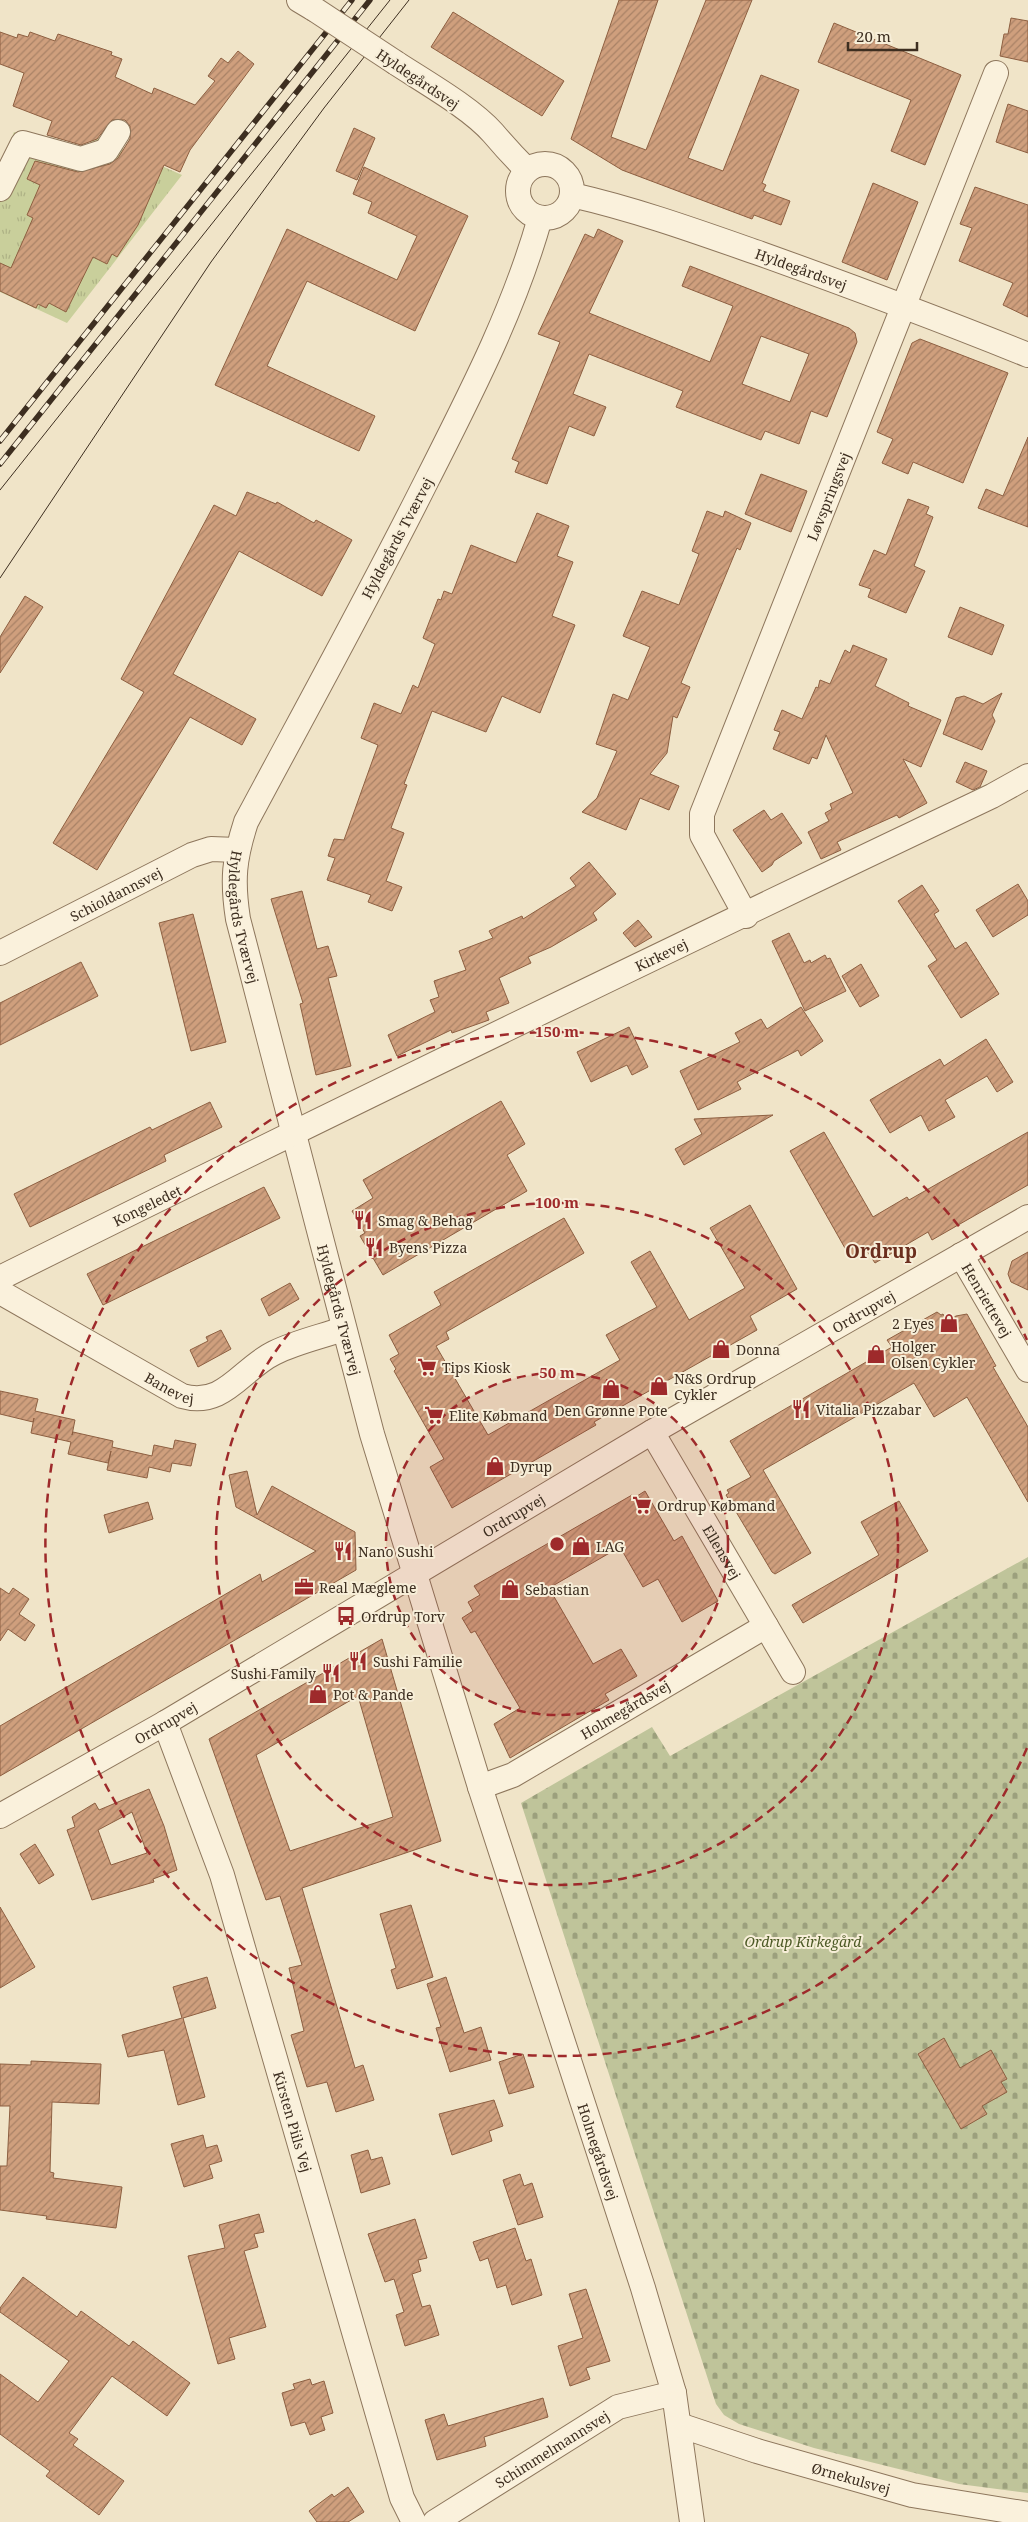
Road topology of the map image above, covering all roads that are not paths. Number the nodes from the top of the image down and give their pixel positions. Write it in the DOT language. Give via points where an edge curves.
graph roads {
  1 [pos="306,5"];
  2 [pos="996,73"];
  3 [pos="118,132"];
  4 [pos="527,170"];
  5 [pos="0,189"];
  6 [pos="572,195"];
  7 [pos="540,218"];
  8 [pos="905,305"];
  9 [pos="1028,355"];
  10 [pos="1028,776"];
  11 [pos="237,850"];
  12 [pos="746,916"];
  13 [pos="0,953"];
  14 [pos="294,1132"];
  15 [pos="1028,1217"];
  16 [pos="961,1256"];
  17 [pos="0,1278"];
  18 [pos="0,1292"];
  19 [pos="343,1329"];
  20 [pos="1028,1370"];
  21 [pos="652,1432"];
  22 [pos="416,1575"];
  23 [pos="766,1626"];
  24 [pos="793,1672"];
  25 [pos="165,1723"];
  26 [pos="480,1787"];
  27 [pos="0,1816"];
  28 [pos="674,2393"];
  29 [pos="679,2425"];
  30 [pos="1028,2514"];
  31 [pos="414,2522"];
  32 [pos="436,2522"];
  33 [pos="692,2522"];
  1 -- 4 [label="street, Hyldegårdsvej, bridge" via="453,100 492,133"];
  2 -- 8 [label="street, Løvspringsvej"];
  3 -- 5 [label="street" via="106,151 80,159 23,143"];
  4 -- 6 [label="street" via="544,164 553,165 568,177"];
  4 -- 7 [label="street" via="519,184 518,199 531,215"];
  6 -- 7 [label="street" via="558,216"];
  6 -- 8 [label="street, Hyldegårdsvej" via="655,217"];
  7 -- 11 [label="street, Hyldegårds Tværvej" via="518,290 490,356 400,535 246,822"];
  8 -- 9 [label="street, Hyldegårdsvej"];
  8 -- 12 [label="street, Løvspringsvej" via="702,814 702,835"];
  10 -- 12 [label="street, Kirkevej"];
  11 -- 13 [label="street, Schioldannsvej" via="211,849 192,855"];
  11 -- 14 [label="street, Hyldegårds Tværvej" via="233,886 238,919"];
  12 -- 14 [label="street, Kirkevej"];
  14 -- 17 [label="street, Kongeledet"];
  14 -- 19 [label="street, Hyldegårds Tværvej"];
  15 -- 16 [label="street, Ordrupvej"];
  16 -- 20 [label="street, Henriettevej"];
  16 -- 21 [label="street, Ordrupvej"];
  18 -- 19 [label="street, Banevej" via="193,1400 216,1396 272,1354 291,1345"];
  19 -- 22 [label="street, Hyldegårds Tværvej"];
  21 -- 22 [label="street, Ordrupvej"];
  21 -- 23 [label="street, Ellensvej"];
  22 -- 25 [label="street, Ordrupvej"];
  22 -- 26 [label="street, Holmegårdsvej"];
  23 -- 24 [label="street, Ellensvej"];
  23 -- 26 [label="street, Holmegårdsvej" via="513,1775"];
  25 -- 27 [label="street, Ordrupvej"];
  25 -- 31 [label="street, Kirsten Piils Vej" via="222,1875 402,2498"];
  26 -- 28 [label="street, Holmegårdsvej"];
  28 -- 29 [label="street, Holmegårdsvej"];
  28 -- 32 [label="street, Schimmelmannsvej" via="618,2407"];
  29 -- 30 [label="street, Ørnekulsvej" via="757,2451 912,2494"];
  29 -- 33 [label="street, Holmegårdsvej"];
}
